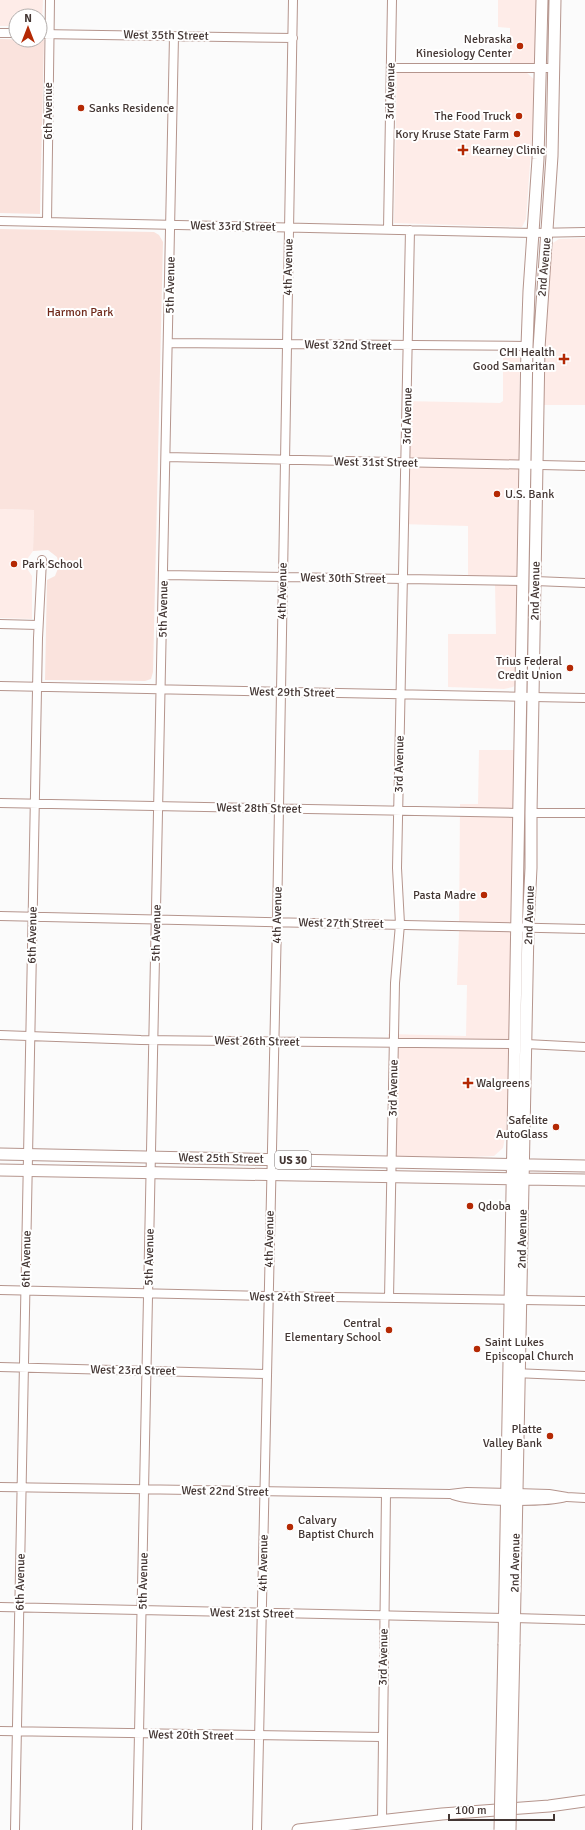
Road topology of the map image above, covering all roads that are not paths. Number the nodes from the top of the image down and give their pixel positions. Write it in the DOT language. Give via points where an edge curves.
graph roads {
  1 [pos="50,0"];
  2 [pos="293,0"];
  3 [pos="392,0"];
  4 [pos="542,0"];
  5 [pos="554,0"];
  6 [pos="49,34"];
  7 [pos="174,36"];
  8 [pos="293,38"];
  9 [pos="391,68"];
  10 [pos="541,68"];
  11 [pos="554,68"];
  12 [pos="0,221"];
  13 [pos="47,222"];
  14 [pos="171,224"];
  15 [pos="289,227"];
  16 [pos="388,229"];
  17 [pos="410,230"];
  18 [pos="585,232"];
  19 [pos="534,233"];
  20 [pos="547,233"];
  21 [pos="168,342"];
  22 [pos="287,344"];
  23 [pos="409,345"];
  24 [pos="527,346"];
  25 [pos="166,457"];
  26 [pos="285,460"];
  27 [pos="406,462"];
  28 [pos="525,465"];
  29 [pos="538,465"];
  30 [pos="585,466"];
  31 [pos="42,560"];
  32 [pos="164,575"];
  33 [pos="283,577"];
  34 [pos="403,579"];
  35 [pos="523,581"];
  36 [pos="535,581"];
  37 [pos="585,583"];
  38 [pos="0,624"];
  39 [pos="38,625"];
  40 [pos="0,686"];
  41 [pos="37,687"];
  42 [pos="160,689"];
  43 [pos="281,692"];
  44 [pos="401,694"];
  45 [pos="521,696"];
  46 [pos="533,696"];
  47 [pos="585,698"];
  48 [pos="0,803"];
  49 [pos="35,803"];
  50 [pos="159,806"];
  51 [pos="278,808"];
  52 [pos="398,810"];
  53 [pos="518,813"];
  54 [pos="531,813"];
  55 [pos="585,814"];
  56 [pos="0,916"];
  57 [pos="32,917"];
  58 [pos="156,920"];
  59 [pos="277,922"];
  60 [pos="400,924"];
  61 [pos="516,928"];
  62 [pos="528,928"];
  63 [pos="585,929"];
  64 [pos="0,1035"];
  65 [pos="30,1036"];
  66 [pos="154,1040"];
  67 [pos="274,1041"];
  68 [pos="394,1043"];
  69 [pos="514,1044"];
  70 [pos="526,1044"];
  71 [pos="585,1047"];
  72 [pos="0,1154"];
  73 [pos="28,1154"];
  74 [pos="151,1157"];
  75 [pos="271,1159"];
  76 [pos="392,1162"];
  77 [pos="512,1164"];
  78 [pos="524,1165"];
  79 [pos="585,1166"];
  80 [pos="0,1170"];
  81 [pos="28,1170"];
  82 [pos="151,1172"];
  83 [pos="270,1175"];
  84 [pos="391,1177"];
  85 [pos="511,1179"];
  86 [pos="523,1179"];
  87 [pos="585,1180"];
  88 [pos="0,1290"];
  89 [pos="26,1291"];
  90 [pos="149,1294"];
  91 [pos="267,1296"];
  92 [pos="389,1298"];
  93 [pos="509,1300"];
  94 [pos="521,1300"];
  95 [pos="585,1301"];
  96 [pos="0,1367"];
  97 [pos="24,1367"];
  98 [pos="147,1370"];
  99 [pos="514,1373"];
  100 [pos="266,1374"];
  101 [pos="585,1376"];
  102 [pos="0,1487"];
  103 [pos="22,1487"];
  104 [pos="144,1489"];
  105 [pos="264,1491"];
  106 [pos="386,1493"];
  107 [pos="511,1497"];
  108 [pos="585,1498"];
  109 [pos="0,1607"];
  110 [pos="20,1608"];
  111 [pos="142,1610"];
  112 [pos="262,1613"];
  113 [pos="383,1615"];
  114 [pos="509,1618"];
  115 [pos="585,1620"];
  116 [pos="509,1644"];
  117 [pos="0,1731"];
  118 [pos="17,1732"];
  119 [pos="139,1734"];
  120 [pos="259,1736"];
  121 [pos="382,1737"];
  122 [pos="585,1802"];
  123 [pos="382,1821"];
  124 [pos="15,1830"];
  125 [pos="137,1830"];
  126 [pos="257,1830"];
  127 [pos="298,1830"];
  128 [pos="500,1830"];
  129 [pos="510,1830"];
  1 -- 6 [label="street, 6th Avenue"];
  2 -- 8 [label="street, 4th Avenue"];
  3 -- 9 [label="street, 3rd Avenue"];
  4 -- 10 [label="main road, 2nd Avenue"];
  5 -- 11 [label="main road, 2nd Avenue"];
  6 -- 7 [label="street, West 35th Street"];
  6 -- 13 [label="street, 6th Avenue"];
  7 -- 8 [label="street, West 35th Street"];
  7 -- 14 [label="street, 5th Avenue"];
  8 -- 15 [label="street, 4th Avenue"];
  9 -- 10 [label="street"];
  9 -- 16 [label="street, 3rd Avenue"];
  10 -- 11 [label="street"];
  10 -- 19 [label="main road, 2nd Avenue"];
  11 -- 20 [label="main road, 2nd Avenue"];
  12 -- 13 [label="street, West 33rd Street"];
  13 -- 14 [label="street, West 33rd Street"];
  14 -- 15 [label="street, West 33rd Street"];
  14 -- 21 [label="street, 5th Avenue"];
  15 -- 16 [label="street, West 33rd Street"];
  15 -- 22 [label="street, 4th Avenue"];
  16 -- 17 [label="street, West 33rd Street"];
  17 -- 19 [label="street, West 33rd Street"];
  17 -- 23 [label="street, 3rd Avenue"];
  18 -- 20 [label="street, West 33rd Street"];
  19 -- 20 [label="street, West 33rd Street"];
  19 -- 24 [label="main road, 2nd Avenue"];
  20 -- 29 [label="main road, 2nd Avenue" via="539,348"];
  21 -- 22 [label="street, West 32nd Street"];
  21 -- 25 [label="street, 5th Avenue"];
  22 -- 23 [label="street, West 32nd Street"];
  22 -- 26 [label="street, 4th Avenue"];
  23 -- 24 [label="street, West 32nd Street"];
  23 -- 27 [label="street, 3rd Avenue"];
  24 -- 28 [label="main road, 2nd Avenue"];
  25 -- 26 [label="street, West 31st Street"];
  25 -- 32 [label="street, 5th Avenue"];
  26 -- 27 [label="street, West 31st Street"];
  26 -- 33 [label="street, 4th Avenue"];
  27 -- 28 [label="street, West 31st Street"];
  27 -- 34 [label="street, 3rd Avenue"];
  28 -- 29 [label="street, West 31st Street"];
  28 -- 35 [label="main road, 2nd Avenue"];
  29 -- 30 [label="street, West 31st Street"];
  29 -- 36 [label="main road, 2nd Avenue"];
  31 -- 39 [label="street, 6th Avenue"];
  32 -- 33 [label="street, West 30th Street"];
  32 -- 42 [label="street, 5th Avenue"];
  33 -- 34 [label="street, West 30th Street"];
  33 -- 43 [label="street, 4th Avenue"];
  34 -- 35 [label="street, West 30th Street"];
  34 -- 44 [label="street, 3rd Avenue"];
  35 -- 45 [label="main road, 2nd Avenue"];
  36 -- 37 [label="street"];
  36 -- 46 [label="main road, 2nd Avenue"];
  38 -- 39 [label="street"];
  39 -- 41 [label="street, 6th Avenue"];
  40 -- 41 [label="street, West 29th Street"];
  41 -- 42 [label="street, West 29th Street"];
  41 -- 49 [label="street, 6th Avenue"];
  42 -- 43 [label="street, West 29th Street"];
  42 -- 50 [label="street, 5th Avenue"];
  43 -- 44 [label="street, West 29th Street"];
  43 -- 51 [label="street, 4th Avenue"];
  44 -- 45 [label="street, West 29th Street"];
  44 -- 52 [label="street, 3rd Avenue"];
  45 -- 46 [label="street, West 29th Street"];
  45 -- 53 [label="main road, 2nd Avenue"];
  46 -- 47 [label="street, West 29th Street"];
  46 -- 54 [label="main road, 2nd Avenue"];
  48 -- 49 [label="street, West 28th Street"];
  49 -- 50 [label="street, West 28th Street"];
  49 -- 57 [label="street, 6th Avenue"];
  50 -- 51 [label="street, West 28th Street"];
  50 -- 58 [label="street, 5th Avenue"];
  51 -- 52 [label="street, West 28th Street"];
  51 -- 59 [label="street, 4th Avenue"];
  52 -- 53 [label="street, West 28th Street"];
  52 -- 60 [label="street, 3rd Avenue" via="397,868"];
  53 -- 61 [label="main road, 2nd Avenue"];
  54 -- 55 [label="street"];
  54 -- 62 [label="main road, 2nd Avenue"];
  56 -- 57 [label="street, West 27th Street"];
  57 -- 58 [label="street, West 27th Street"];
  57 -- 65 [label="street, 6th Avenue"];
  58 -- 59 [label="street, West 27th Street"];
  58 -- 66 [label="street, 5th Avenue"];
  59 -- 60 [label="street, West 27th Street"];
  59 -- 67 [label="street, 4th Avenue"];
  60 -- 61 [label="street, West 27th Street"];
  60 -- 68 [label="street, 3rd Avenue" via="395,983"];
  61 -- 62 [label="street, West 27th Street"];
  61 -- 69 [label="main road, 2nd Avenue"];
  62 -- 63 [label="street, West 27th Street"];
  62 -- 70 [label="main road, 2nd Avenue"];
  64 -- 65 [label="street, West 26th Street"];
  65 -- 66 [label="street, West 26th Street"];
  65 -- 73 [label="street, 6th Avenue"];
  66 -- 67 [label="street, West 26th Street"];
  66 -- 74 [label="street, 5th Avenue"];
  67 -- 68 [label="street, West 26th Street"];
  67 -- 75 [label="street, 4th Avenue"];
  68 -- 69 [label="street, West 26th Street"];
  68 -- 76 [label="street, 3rd Avenue"];
  69 -- 77 [label="main road, 2nd Avenue"];
  70 -- 71 [label="street"];
  70 -- 78 [label="main road, 2nd Avenue"];
  72 -- 73 [label="main road, West 25th Street / US 30"];
  73 -- 74 [label="main road, West 25th Street / US 30"];
  73 -- 81 [label="street, 6th Avenue"];
  74 -- 75 [label="main road, West 25th Street / US 30"];
  74 -- 82 [label="street, 5th Avenue"];
  75 -- 76 [label="main road, West 25th Street / US 30"];
  75 -- 83 [label="street, 4th Avenue"];
  76 -- 77 [label="main road, West 25th Street / US 30"];
  76 -- 84 [label="street, 3rd Avenue"];
  77 -- 78 [label="main road, West 25th Street / US 30"];
  77 -- 85 [label="main road, 2nd Avenue"];
  78 -- 79 [label="main road, West 25th Street / US 30"];
  78 -- 86 [label="main road, 2nd Avenue"];
  80 -- 81 [label="main road, West 25th Street / US 30"];
  81 -- 82 [label="main road, West 25th Street / US 30"];
  81 -- 89 [label="street, 6th Avenue"];
  82 -- 83 [label="main road, West 25th Street / US 30"];
  82 -- 90 [label="street, 5th Avenue"];
  83 -- 84 [label="main road, West 25th Street / US 30"];
  83 -- 91 [label="street, 4th Avenue"];
  84 -- 85 [label="main road, West 25th Street / US 30"];
  84 -- 92 [label="street, 3rd Avenue"];
  85 -- 86 [label="main road, West 25th Street / US 30"];
  85 -- 93 [label="main road, 2nd Avenue"];
  86 -- 87 [label="main road, West 25th Street / US 30"];
  86 -- 94 [label="main road, 2nd Avenue"];
  88 -- 89 [label="street, West 24th Street"];
  89 -- 90 [label="street, West 24th Street"];
  89 -- 97 [label="street, 6th Avenue"];
  90 -- 91 [label="street, West 24th Street"];
  90 -- 98 [label="street, 5th Avenue"];
  91 -- 92 [label="street, West 24th Street"];
  91 -- 100 [label="street, 4th Avenue"];
  92 -- 93 [label="street, West 24th Street"];
  93 -- 94 [label="street, West 24th Street"];
  93 -- 99 [label="main road, 2nd Avenue"];
  94 -- 95 [label="street, West 24th Street"];
  94 -- 99 [label="main road, 2nd Avenue"];
  96 -- 97 [label="street, West 23rd Street"];
  97 -- 98 [label="street, West 23rd Street"];
  97 -- 103 [label="street, 6th Avenue"];
  98 -- 100 [label="street, West 23rd Street"];
  98 -- 104 [label="street, 5th Avenue"];
  99 -- 101 [label="street"];
  99 -- 107 [label="main road, 2nd Avenue"];
  100 -- 105 [label="street, 4th Avenue"];
  102 -- 103 [label="street, West 22nd Street"];
  103 -- 104 [label="street, West 22nd Street"];
  103 -- 110 [label="street, 6th Avenue"];
  104 -- 105 [label="street, West 22nd Street"];
  104 -- 111 [label="street, 5th Avenue"];
  105 -- 106 [label="street, West 22nd Street"];
  105 -- 112 [label="street, 4th Avenue"];
  106 -- 107 [label="street, West 22nd Street" via="467,1492"];
  106 -- 113 [label="street, 3rd Avenue"];
  107 -- 108 [label="street, West 22nd Street" via="549,1501 567,1497"];
  107 -- 114 [label="main road, 2nd Avenue"];
  109 -- 110 [label="street, West 21st Street"];
  110 -- 111 [label="street, West 21st Street"];
  110 -- 118 [label="street, 6th Avenue"];
  111 -- 112 [label="street, West 21st Street"];
  111 -- 119 [label="street, 5th Avenue"];
  112 -- 113 [label="street, West 21st Street"];
  112 -- 120 [label="street, 4th Avenue"];
  113 -- 114 [label="street, West 21st Street"];
  113 -- 121 [label="street, 3rd Avenue"];
  114 -- 115 [label="street, West 21st Street"];
  114 -- 116 [label="main road, 2nd Avenue"];
  116 -- 128 [label="main road, 2nd Avenue, bridge"];
  116 -- 129 [label="main road, 2nd Avenue, bridge"];
  117 -- 118 [label="street, West 20th Street"];
  118 -- 119 [label="street, West 20th Street"];
  118 -- 124 [label="street, 6th Avenue"];
  119 -- 120 [label="street, West 20th Street"];
  119 -- 125 [label="street, 5th Avenue"];
  120 -- 121 [label="street, West 20th Street"];
  120 -- 126 [label="street, 4th Avenue"];
  121 -- 123 [label="street, 3rd Avenue"];
  122 -- 123 [label="main road"];
  123 -- 127 [label="main road"];
}
